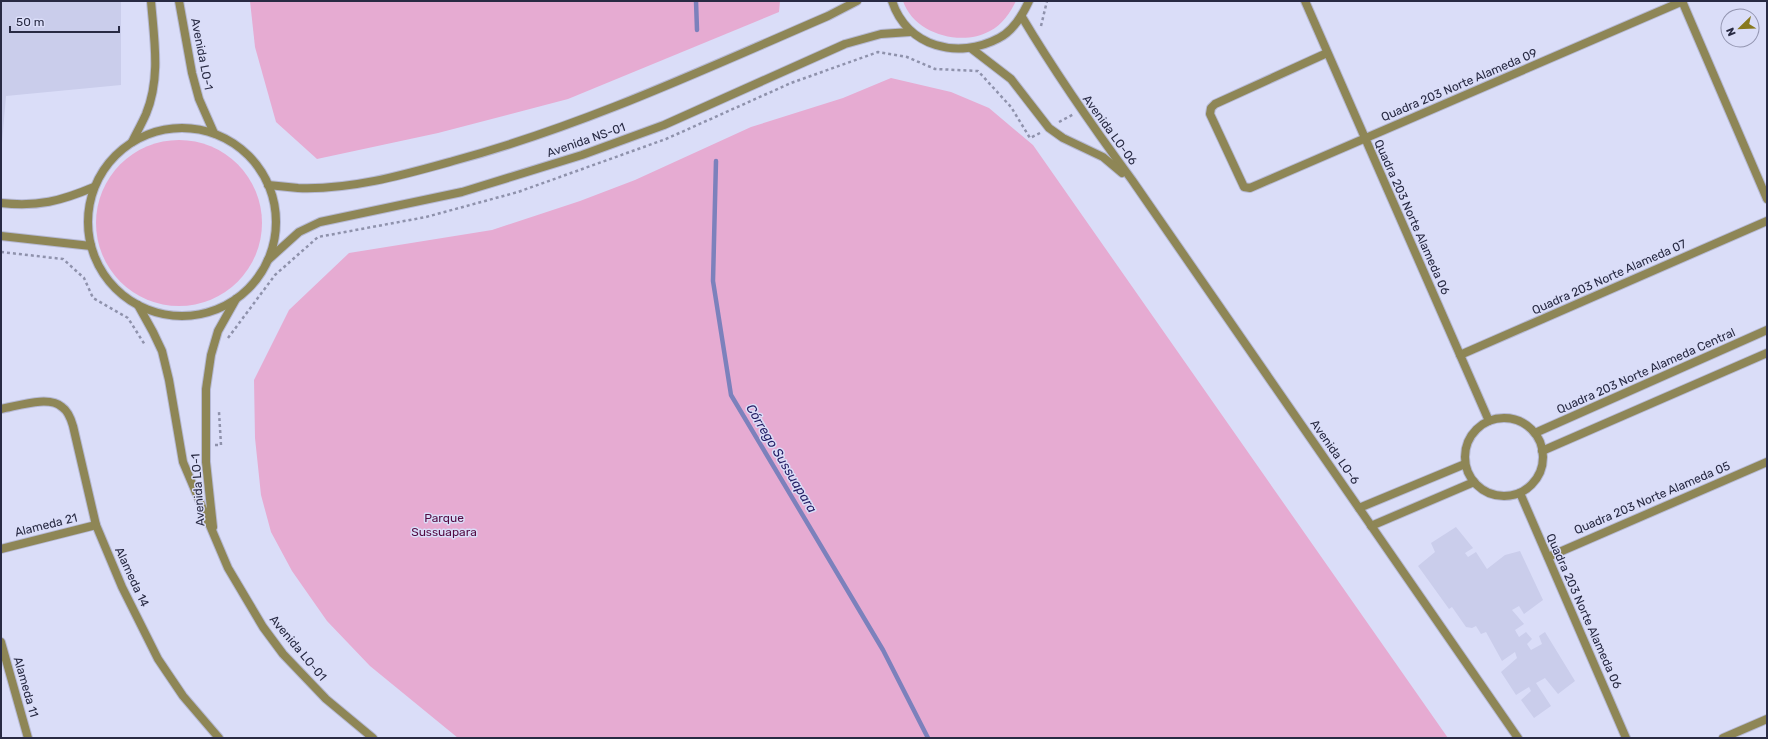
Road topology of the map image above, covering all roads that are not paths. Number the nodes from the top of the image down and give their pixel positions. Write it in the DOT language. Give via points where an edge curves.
graph roads {
  1 [pos="151,1"];
  2 [pos="179,1"];
  3 [pos="857,1"];
  4 [pos="892,1"];
  5 [pos="1029,1"];
  6 [pos="1305,1"];
  7 [pos="1682,1"];
  8 [pos="1022,17"];
  9 [pos="910,32"];
  10 [pos="972,49"];
  11 [pos="1327,52"];
  12 [pos="214,133"];
  13 [pos="1365,138"];
  14 [pos="132,142"];
  15 [pos="1132,180"];
  16 [pos="268,185"];
  17 [pos="94,187"];
  18 [pos="1767,199"];
  19 [pos="1,203"];
  20 [pos="1767,220"];
  21 [pos="1,236"];
  22 [pos="91,246"];
  23 [pos="268,260"];
  24 [pos="236,299"];
  25 [pos="138,305"];
  26 [pos="1767,330"];
  27 [pos="1767,354"];
  28 [pos="1460,355"];
  29 [pos="1,409"];
  30 [pos="1489,421"];
  31 [pos="1535,433"];
  32 [pos="1542,451"];
  33 [pos="1767,462"];
  34 [pos="1465,464"];
  35 [pos="1474,482"];
  36 [pos="1520,493"];
  37 [pos="1359,508"];
  38 [pos="96,525"];
  39 [pos="1371,526"];
  40 [pos="214,536"];
  41 [pos="1,549"];
  42 [pos="1548,557"];
  43 [pos="1,642"];
  44 [pos="1767,719"];
  45 [pos="28,738"];
  46 [pos="218,738"];
  47 [pos="373,738"];
  48 [pos="1518,738"];
  49 [pos="1626,738"];
  50 [pos="1723,738"];
  1 -- 14 [label="street" via="156,60 154,81 146,113"];
  2 -- 12 [label="street, Avenida LO-1" via="198,99"];
  3 -- 16 [label="street, Avenida NS-01" via="828,16 601,113 499,149 372,181 341,186 299,188"];
  4 -- 9 [label="street" via="896,14"];
  5 -- 8 [label="street"];
  6 -- 11 [label="street, Quadra 203 Norte Alameda 06"];
  7 -- 13 [label="street, Quadra 203 Norte Alameda 09"];
  7 -- 18 [label="street"];
  8 -- 10 [label="street" via="1000,38"];
  8 -- 15 [label="street, Avenida LO-06" via="1081,110"];
  9 -- 10 [label="street" via="929,43 946,48"];
  9 -- 23 [label="street, Avenida NS-01" via="881,34 846,44 664,125 582,155 462,192 320,222 299,232"];
  10 -- 15 [label="street, Avenida LO-06" via="1011,79 1049,128 1063,138 1103,157"];
  11 -- 13 [label="street, Quadra 203 Norte Alameda 06"];
  11 -- 13 [label="street, Quadra 203 Norte Alameda 09" via="1215,104 1210,114 1244,187 1250,188"];
  12 -- 14 [label="street" via="189,127 163,129"];
  12 -- 16 [label="street" via="236,145 255,163"];
  13 -- 28 [label="street, Quadra 203 Norte Alameda 06"];
  14 -- 17 [label="street" via="118,152"];
  15 -- 37 [label="street, Avenida LO-6"];
  16 -- 23 [label="street" via="275,210 275,235"];
  17 -- 19 [label="street" via="52,202 31,205"];
  17 -- 22 [label="street" via="88,221"];
  20 -- 28 [label="street, Quadra 203 Norte Alameda 07"];
  21 -- 22 [label="street"];
  22 -- 25 [label="street" via="101,270 117,290"];
  23 -- 24 [label="street" via="254,282"];
  24 -- 25 [label="street" via="213,311 188,316 162,314"];
  24 -- 40 [label="street, Avenida LO-1" via="218,331 206,389 206,462"];
  25 -- 40 [label="street, Avenida LO-1" via="162,351 170,380 183,462"];
  26 -- 31 [label="street, Quadra 203 Norte Alameda Central"];
  27 -- 32 [label="street"];
  28 -- 30 [label="street, Quadra 203 Norte Alameda 06"];
  29 -- 38 [label="street, Alameda 14" via="50,401 63,407 74,426"];
  30 -- 31 [label="street" via="1499,418 1513,419 1525,424"];
  30 -- 34 [label="street" via="1477,428 1470,437 1465,450"];
  31 -- 32 [label="street"];
  32 -- 36 [label="street" via="1543,464 1538,476"];
  33 -- 42 [label="street, Quadra 203 Norte Alameda 05"];
  34 -- 35 [label="street"];
  34 -- 37 [label="street"];
  35 -- 36 [label="street" via="1482,490 1494,495"];
  35 -- 39 [label="street"];
  36 -- 42 [label="street, Quadra 203 Norte Alameda 06"];
  37 -- 39 [label="street, Avenida LO-6"];
  38 -- 41 [label="street, Alameda 21"];
  38 -- 46 [label="street, Alameda 14" via="122,586 158,659 182,696"];
  39 -- 48 [label="street, Avenida LO-6"];
  40 -- 47 [label="street, Avenida LO-01" via="242,592 272,639 318,691"];
  42 -- 49 [label="street, Quadra 203 Norte Alameda 06"];
  43 -- 45 [label="street, Alameda 11"];
  44 -- 50 [label="street"];
}
